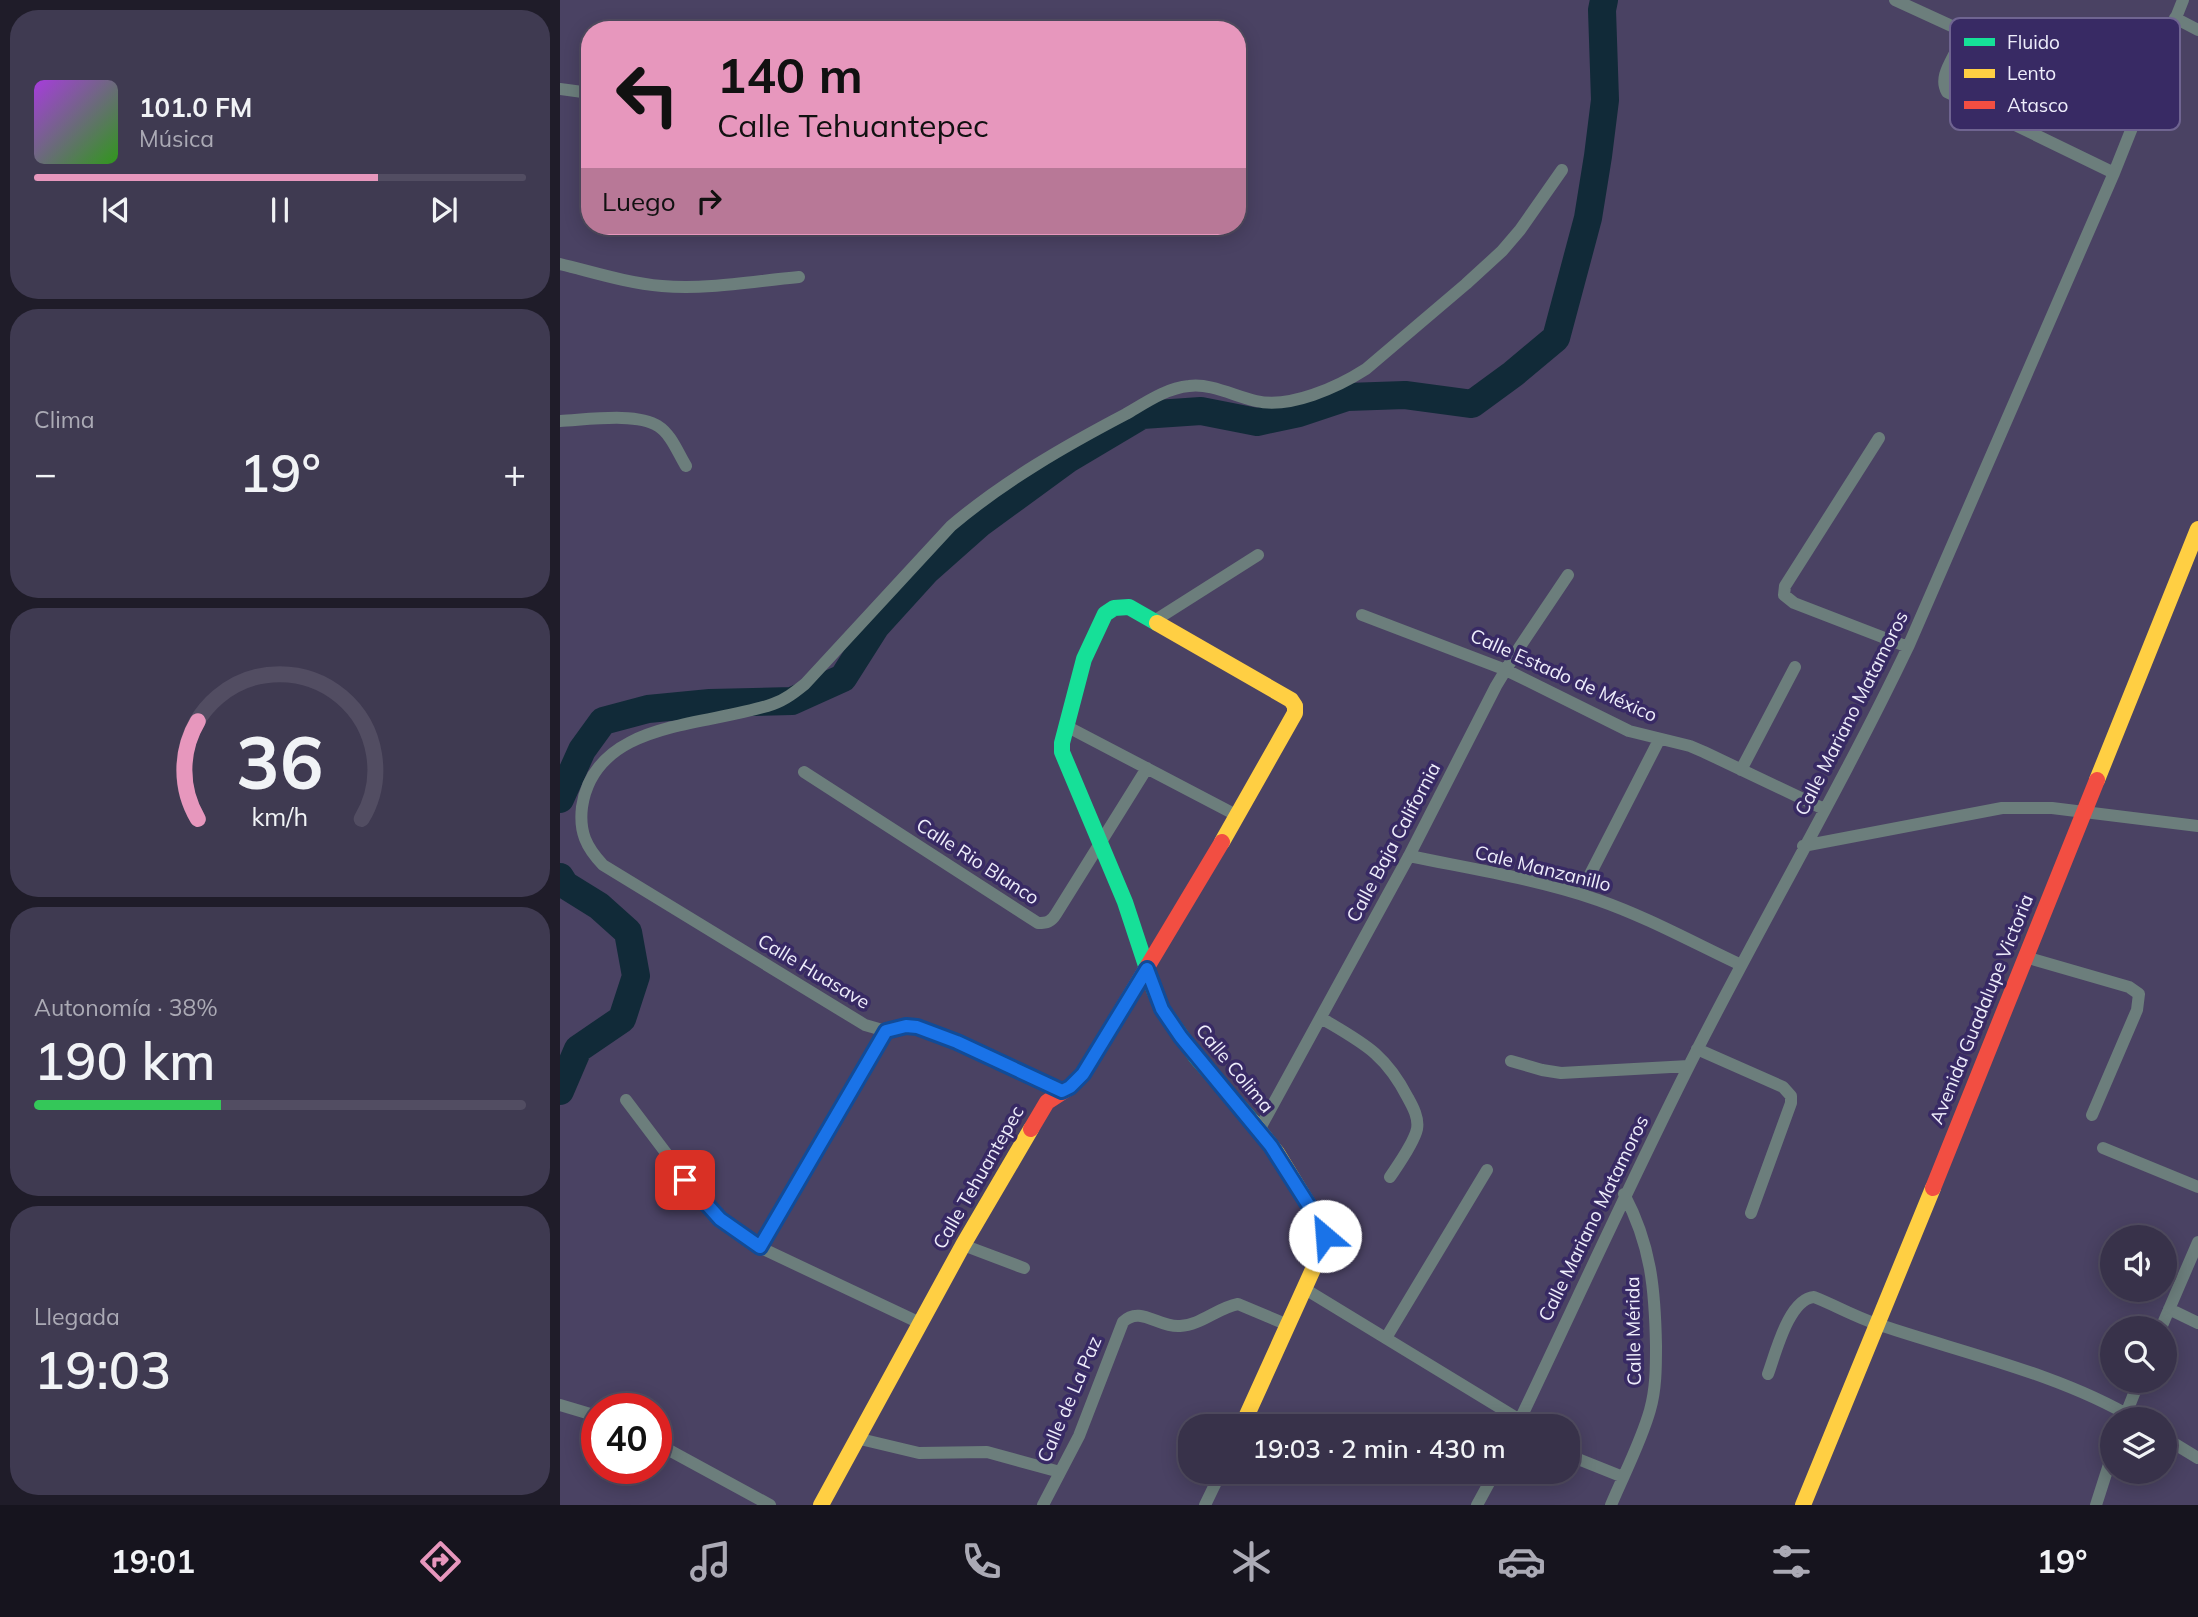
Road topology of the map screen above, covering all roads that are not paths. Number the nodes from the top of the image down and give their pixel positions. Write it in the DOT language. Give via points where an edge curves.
graph roads {
  1 [pos="1895,0"];
  2 [pos="2183,0"];
  3 [pos="2175,18"];
  4 [pos="2180,21"];
  5 [pos="1950,25"];
  6 [pos="2198,30"];
  7 [pos="1950,65"];
  8 [pos="560,89"];
  9 [pos="581,92"];
  10 [pos="1950,93"];
  11 [pos="2025,130"];
  12 [pos="2131,130"];
  13 [pos="1563,170"];
  14 [pos="2114,173"];
  15 [pos="560,264"];
  16 [pos="799,277"];
  17 [pos="560,421"];
  18 [pos="1879,438"];
  19 [pos="686,466"];
  20 [pos="2197,532"];
  21 [pos="1258,555"];
  22 [pos="1568,575"];
  23 [pos="1362,615"];
  24 [pos="1154,621"];
  25 [pos="1908,647"];
  26 [pos="1795,667"];
  27 [pos="1506,670"];
  28 [pos="1066,726"];
  29 [pos="1659,740"];
  30 [pos="1147,768"];
  31 [pos="1741,770"];
  32 [pos="804,772"];
  33 [pos="1824,809"];
  34 [pos="2083,812"];
  35 [pos="1238,816"];
  36 [pos="2198,826"];
  37 [pos="1101,845"];
  38 [pos="1804,846"];
  39 [pos="1409,856"];
  40 [pos="1580,894"];
  41 [pos="2025,957"];
  42 [pos="1741,965"];
  43 [pos="1147,969"];
  44 [pos="1321,1018"];
  45 [pos="886,1031"];
  46 [pos="1697,1049"];
  47 [pos="1511,1061"];
  48 [pos="1689,1066"];
  49 [pos="1062,1091"];
  50 [pos="626,1100"];
  51 [pos="2092,1115"];
  52 [pos="1259,1130"];
  53 [pos="2104,1148"];
  54 [pos="1487,1170"];
  55 [pos="1390,1177"];
  56 [pos="2198,1187"];
  57 [pos="1625,1194"];
  58 [pos="1751,1213"];
  59 [pos="963,1245"];
  60 [pos="2197,1245"];
  61 [pos="760,1247"];
  62 [pos="1024,1268"];
  63 [pos="1305,1289"];
  64 [pos="2169,1309"];
  65 [pos="2166,1316"];
  66 [pos="920,1323"];
  67 [pos="2198,1323"];
  68 [pos="1288,1325"];
  69 [pos="1878,1325"];
  70 [pos="1386,1338"];
  71 [pos="1768,1374"];
  72 [pos="560,1405"];
  73 [pos="2109,1407"];
  74 [pos="581,1411"];
  75 [pos="1247,1414"];
  76 [pos="1504,1414"];
  77 [pos="1522,1414"];
  78 [pos="856,1438"];
  79 [pos="2177,1445"];
  80 [pos="672,1452"];
  81 [pos="2198,1458"];
  82 [pos="1580,1460"];
  83 [pos="1060,1472"];
  84 [pos="1623,1478"];
  85 [pos="1215,1484"];
  86 [pos="1488,1484"];
  87 [pos="2103,1484"];
  88 [pos="770,1505"];
  89 [pos="821,1505"];
  90 [pos="1042,1505"];
  91 [pos="1205,1505"];
  92 [pos="1477,1505"];
  93 [pos="1611,1505"];
  94 [pos="1803,1505"];
  95 [pos="2096,1505"];
  1 -- 5 [label="street"];
  2 -- 3 [label="street, Calle Mariano Matamoros"];
  4 -- 6 [label="street"];
  7 -- 10 [label="street" via="1943,82"];
  8 -- 9 [label="street"];
  11 -- 14 [label="street"];
  12 -- 14 [label="street, Calle Mariano Matamoros"];
  13 -- 45 [label="street, Calle Huasave" via="1493,259 1349,380 1312,395 1269,403 1202,386 1163,394 1068,445 973,507 790,695 759,708 643,735 622,746 590,779 581,819 583,838 603,865 865,1025"];
  14 -- 25 [label="street, Calle Mariano Matamoros"];
  15 -- 16 [label="street" via="663,286"];
  17 -- 19 [label="street" via="634,419 657,425"];
  18 -- 25 [label="street" via="1785,586 1784,595 1794,603"];
  20 -- 34 [label="street, Avenida Guadalupe Victoria"];
  21 -- 24 [label="street"];
  22 -- 27 [label="street, Calle Baja California"];
  23 -- 27 [label="street, Calle Estado de México"];
  24 -- 28 [label="street" via="1129,607 1105,614 1084,659"];
  24 -- 35 [label="street" via="1295,706 1291,722"];
  25 -- 33 [label="street, Calle Mariano Matamoros"];
  26 -- 31 [label="street"];
  27 -- 29 [label="street, Calle Estado de México" via="1612,724"];
  27 -- 39 [label="street, Calle Baja California"];
  28 -- 30 [label="street"];
  28 -- 37 [label="street, Calle Colima" via="1062,752"];
  29 -- 31 [label="street, Calle Estado de México" via="1690,746"];
  29 -- 40 [label="street"];
  30 -- 35 [label="street"];
  30 -- 37 [label="street, Calle Rio Blanco"];
  31 -- 33 [label="street, Calle Estado de México"];
  32 -- 37 [label="street, Calle Rio Blanco" via="1038,923 1052,920"];
  33 -- 38 [label="street, Calle Mariano Matamoros"];
  34 -- 36 [label="street"];
  34 -- 38 [label="street" via="2002,808"];
  34 -- 41 [label="street, Avenida Guadalupe Victoria"];
  35 -- 43 [label="street, Calle Tehuantepec"];
  37 -- 43 [label="street, Calle Colima"];
  38 -- 42 [label="street, Calle Mariano Matamoros"];
  39 -- 40 [label="street, Cale Manzanillo"];
  39 -- 44 [label="street, Calle Baja California"];
  40 -- 42 [label="street, Cale Manzanillo"];
  41 -- 51 [label="street" via="2129,987 2139,995 2137,1010"];
  41 -- 69 [label="street, Avenida Guadalupe Victoria"];
  42 -- 46 [label="street, Calle Mariano Matamoros"];
  43 -- 49 [label="street, Calle Tehuantepec" via="1083,1074"];
  43 -- 52 [label="street, Calle Colima" via="1162,1009 1181,1037"];
  44 -- 52 [label="street, Calle Baja California"];
  44 -- 55 [label="street" via="1385,1061 1414,1109 1417,1129"];
  45 -- 49 [label="street, Calle Huasave" via="917,1027"];
  45 -- 61 [label="street"];
  46 -- 48 [label="street, Calle Mariano Matamoros"];
  46 -- 58 [label="street" via="1783,1087 1791,1096"];
  47 -- 48 [label="street" via="1561,1073"];
  48 -- 57 [label="street, Calle Mariano Matamoros"];
  49 -- 59 [label="street, Calle Tehuantepec" via="1047,1102"];
  50 -- 61 [label="street" via="704,1202 733,1230"];
  52 -- 63 [label="street, Calle Colima" via="1323,1228 1324,1245"];
  53 -- 56 [label="street"];
  54 -- 70 [label="street"];
  57 -- 77 [label="street, Calle Mariano Matamoros"];
  57 -- 84 [label="street, Calle Mérida" via="1640,1227 1652,1274 1656,1375 1650,1410"];
  59 -- 62 [label="street"];
  59 -- 66 [label="street, Calle Tehuantepec"];
  60 -- 64 [label="street"];
  61 -- 66 [label="street"];
  63 -- 68 [label="street, Calle Colima"];
  63 -- 70 [label="street"];
  64 -- 65 [label="street"];
  64 -- 67 [label="street"];
  66 -- 78 [label="street, Calle Tehuantepec"];
  68 -- 75 [label="street, Calle Colima"];
  68 -- 83 [label="street, Calle de La Paz" via="1238,1304 1182,1326 1136,1314 1128,1317"];
  69 -- 71 [label="street" via="1820,1299 1806,1298 1791,1315"];
  69 -- 73 [label="street" via="2055,1382"];
  69 -- 94 [label="street, Avenida Guadalupe Victoria"];
  70 -- 76 [label="street"];
  72 -- 74 [label="street"];
  78 -- 83 [label="street" via="919,1453 987,1452"];
  78 -- 89 [label="street, Calle Tehuantepec"];
  79 -- 81 [label="street"];
  80 -- 88 [label="street"];
  82 -- 84 [label="street"];
  83 -- 90 [label="street, Calle de La Paz"];
  84 -- 93 [label="street, Calle Mérida"];
  85 -- 91 [label="street"];
  86 -- 92 [label="street"];
  87 -- 95 [label="street"];
}
